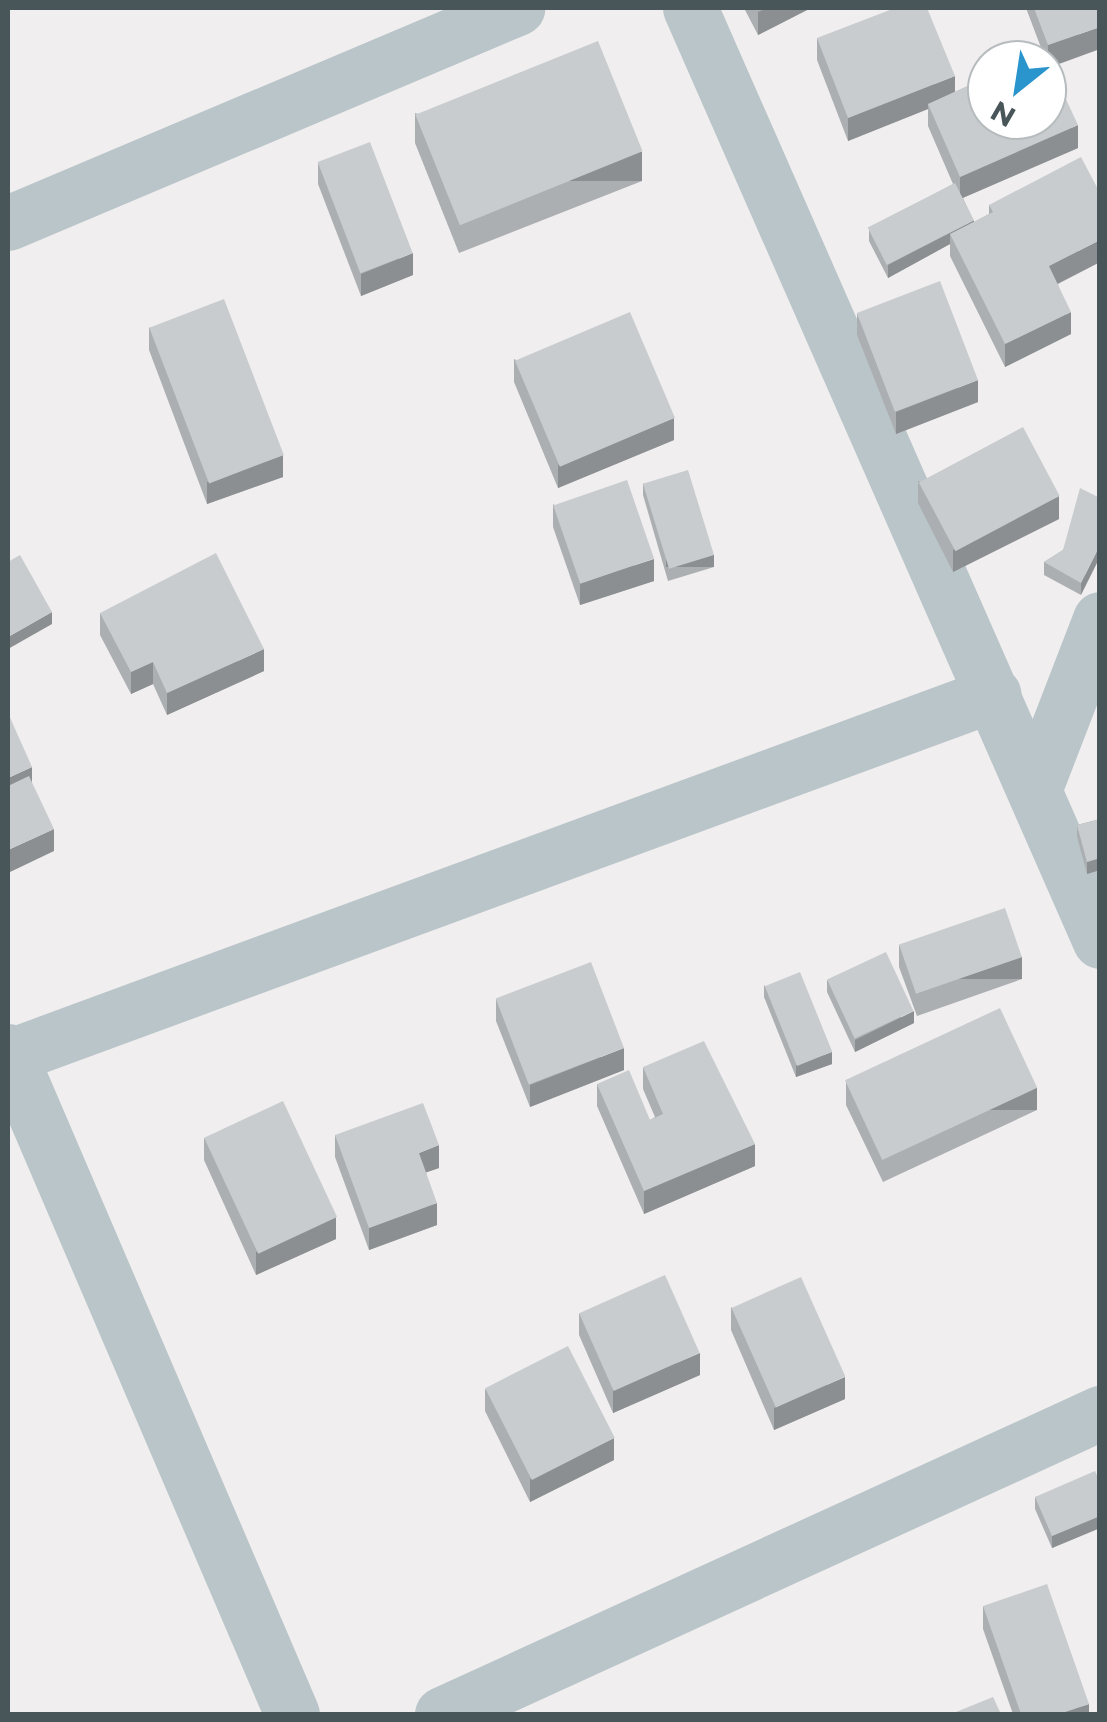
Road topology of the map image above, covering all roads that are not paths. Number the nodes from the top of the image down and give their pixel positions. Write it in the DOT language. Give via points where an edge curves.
graph roads {
  1 [pos="517,8"];
  2 [pos="690,8"];
  3 [pos="8,223"];
  4 [pos="1100,619"];
  5 [pos="994,694"];
  6 [pos="1036,785"];
  7 [pos="1100,941"];
  8 [pos="9,1054"];
  9 [pos="1100,1413"];
  10 [pos="292,1714"];
  11 [pos="442,1714"];
  1 -- 3 [label="street"];
  2 -- 5 [label="street"];
  4 -- 6 [label="street"];
  5 -- 6 [label="street"];
  5 -- 8 [label="street"];
  6 -- 7 [label="street"];
  8 -- 10 [label="street"];
  9 -- 11 [label="street"];
}
